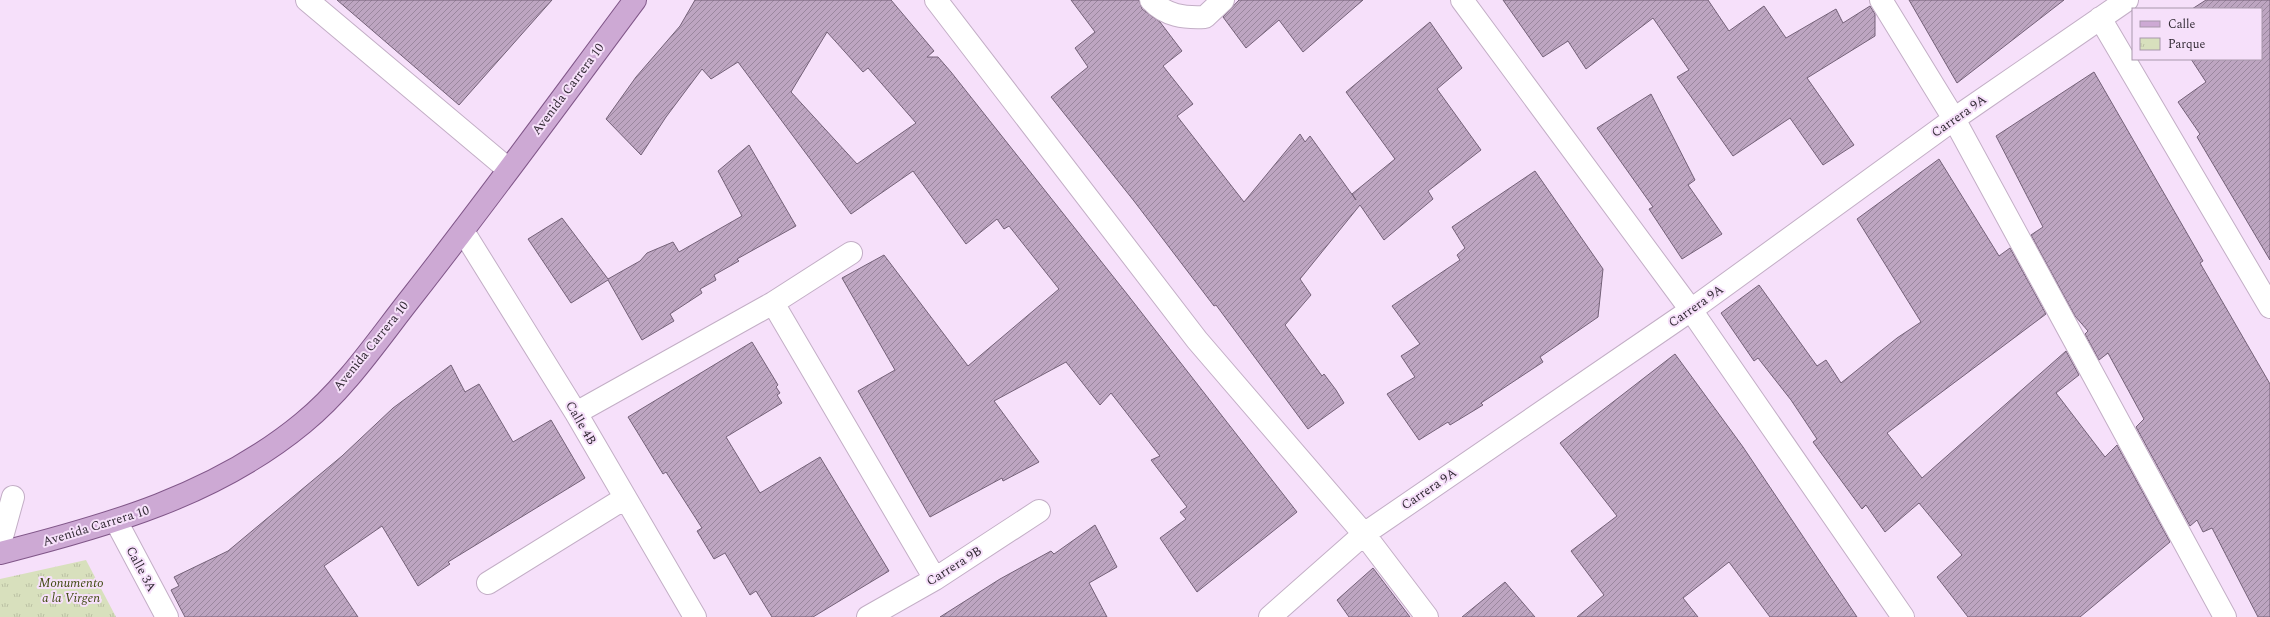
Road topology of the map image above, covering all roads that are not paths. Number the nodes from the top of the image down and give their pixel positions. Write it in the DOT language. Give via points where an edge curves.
graph roads {
  1 [pos="307,0"];
  2 [pos="635,0"];
  3 [pos="936,0"];
  4 [pos="1151,0"];
  5 [pos="1223,0"];
  6 [pos="1462,0"];
  7 [pos="1881,0"];
  8 [pos="2127,0"];
  9 [pos="2100,18"];
  10 [pos="1954,119"];
  11 [pos="508,169"];
  12 [pos="463,230"];
  13 [pos="851,253"];
  14 [pos="773,303"];
  15 [pos="2270,307"];
  16 [pos="1691,310"];
  17 [pos="576,413"];
  18 [pos="13,497"];
  19 [pos="625,498"];
  20 [pos="1039,511"];
  21 [pos="116,521"];
  22 [pos="1364,534"];
  23 [pos="0,544"];
  24 [pos="0,554"];
  25 [pos="935,579"];
  26 [pos="488,583"];
  27 [pos="167,617"];
  28 [pos="695,617"];
  29 [pos="868,617"];
  30 [pos="1270,617"];
  31 [pos="1427,617"];
  32 [pos="1903,617"];
  33 [pos="2225,617"];
  1 -- 11 [label="street"];
  2 -- 11 [label="main road, Avenida Carrera 10"];
  3 -- 22 [label="street" via="1197,340"];
  4 -- 5 [label="street" via="1170,14 1188,18 1205,17"];
  6 -- 16 [label="street"];
  7 -- 10 [label="street"];
  8 -- 9 [label="street, Carrera 9A"];
  9 -- 10 [label="street, Carrera 9A"];
  9 -- 15 [label="street"];
  10 -- 16 [label="street, Carrera 9A"];
  10 -- 33 [label="street"];
  11 -- 12 [label="main road, Avenida Carrera 10"];
  12 -- 17 [label="street, Calle 4B"];
  12 -- 21 [label="main road, Avenida Carrera 10" via="342,385 303,423 251,460 202,486"];
  13 -- 14 [label="street"];
  14 -- 17 [label="street"];
  14 -- 25 [label="street"];
  16 -- 22 [label="street, Carrera 9A"];
  16 -- 32 [label="street"];
  17 -- 19 [label="street, Calle 4B"];
  18 -- 23 [label="street"];
  19 -- 26 [label="street"];
  19 -- 28 [label="street, Calle 4B"];
  20 -- 25 [label="street, Carrera 9B"];
  21 -- 24 [label="main road, Avenida Carrera 10"];
  21 -- 27 [label="street, Calle 3A"];
  22 -- 30 [label="street, Carrera 9A"];
  22 -- 31 [label="street"];
  25 -- 29 [label="street, Carrera 9B"];
}
